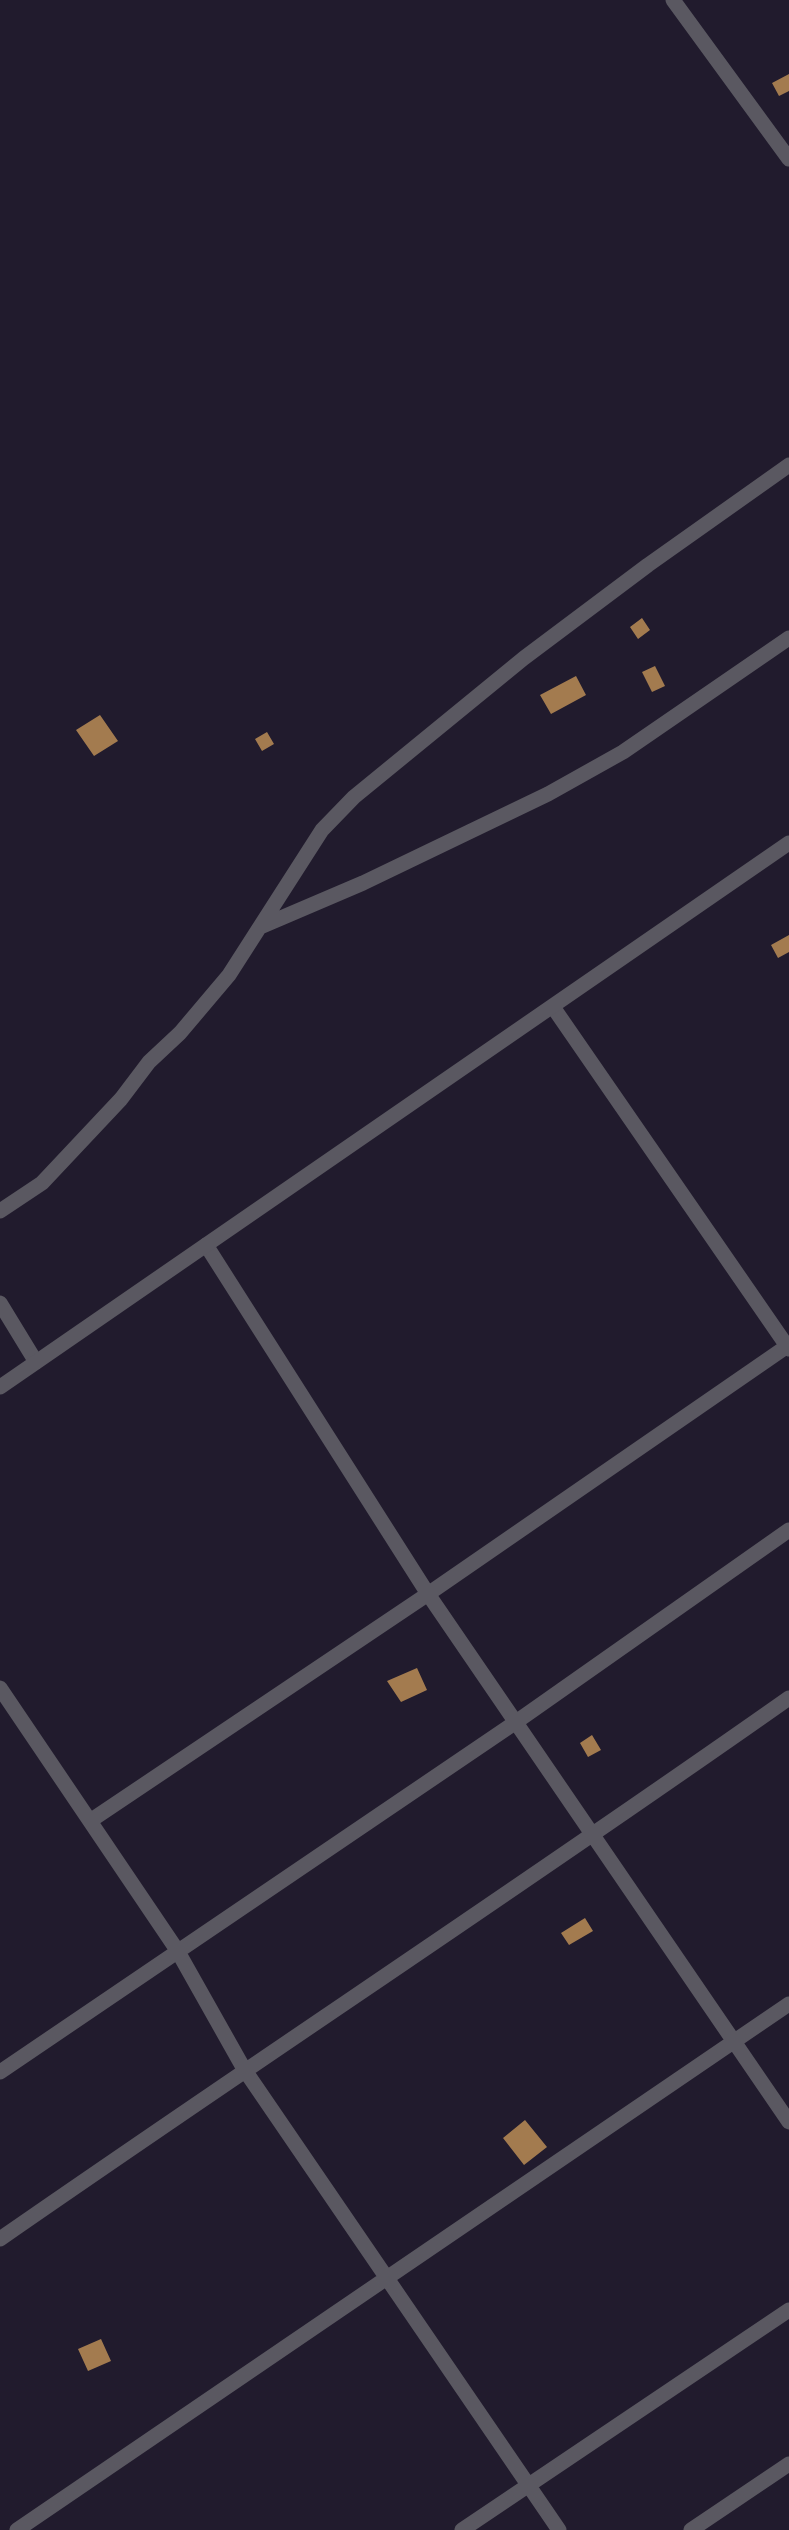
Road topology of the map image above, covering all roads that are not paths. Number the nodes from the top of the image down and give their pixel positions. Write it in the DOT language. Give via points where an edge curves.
graph roads {
  1 [pos="673,0"];
  2 [pos="789,159"];
  3 [pos="789,465"];
  4 [pos="789,638"];
  5 [pos="789,843"];
  6 [pos="260,927"];
  7 [pos="553,1007"];
  8 [pos="0,1211"];
  9 [pos="206,1245"];
  10 [pos="0,1303"];
  11 [pos="788,1346"];
  12 [pos="36,1362"];
  13 [pos="0,1387"];
  14 [pos="789,1530"];
  15 [pos="428,1594"];
  16 [pos="0,1688"];
  17 [pos="789,1698"];
  18 [pos="516,1722"];
  19 [pos="90,1821"];
  20 [pos="593,1836"];
  21 [pos="177,1950"];
  22 [pos="789,2004"];
  23 [pos="734,2042"];
  24 [pos="244,2069"];
  25 [pos="0,2072"];
  26 [pos="789,2122"];
  27 [pos="0,2239"];
  28 [pos="387,2279"];
  29 [pos="789,2310"];
  30 [pos="789,2464"];
  31 [pos="528,2485"];
  32 [pos="18,2530"];
  33 [pos="462,2530"];
  34 [pos="559,2530"];
  35 [pos="691,2530"];
  1 -- 2 [label="street"];
  3 -- 6 [label="street" via="524,658 354,797 322,830"];
  4 -- 6 [label="street" via="623,752 548,794 425,855"];
  5 -- 7 [label="street"];
  6 -- 8 [label="street" via="229,975 180,1033 149,1062 121,1099 42,1183"];
  7 -- 9 [label="street"];
  7 -- 11 [label="street"];
  9 -- 12 [label="street"];
  9 -- 15 [label="street"];
  10 -- 12 [label="street"];
  11 -- 15 [label="street"];
  12 -- 13 [label="street"];
  14 -- 18 [label="street"];
  15 -- 18 [label="street"];
  15 -- 19 [label="street"];
  16 -- 19 [label="street"];
  17 -- 20 [label="street"];
  18 -- 20 [label="street"];
  18 -- 21 [label="street"];
  19 -- 21 [label="street"];
  20 -- 23 [label="street"];
  20 -- 24 [label="street"];
  21 -- 24 [label="street"];
  21 -- 25 [label="street"];
  22 -- 23 [label="street"];
  23 -- 26 [label="street"];
  23 -- 28 [label="street"];
  24 -- 27 [label="street"];
  24 -- 28 [label="street"];
  28 -- 31 [label="street"];
  28 -- 32 [label="street"];
  29 -- 31 [label="street"];
  30 -- 35 [label="street"];
  31 -- 33 [label="street"];
  31 -- 34 [label="street"];
}
